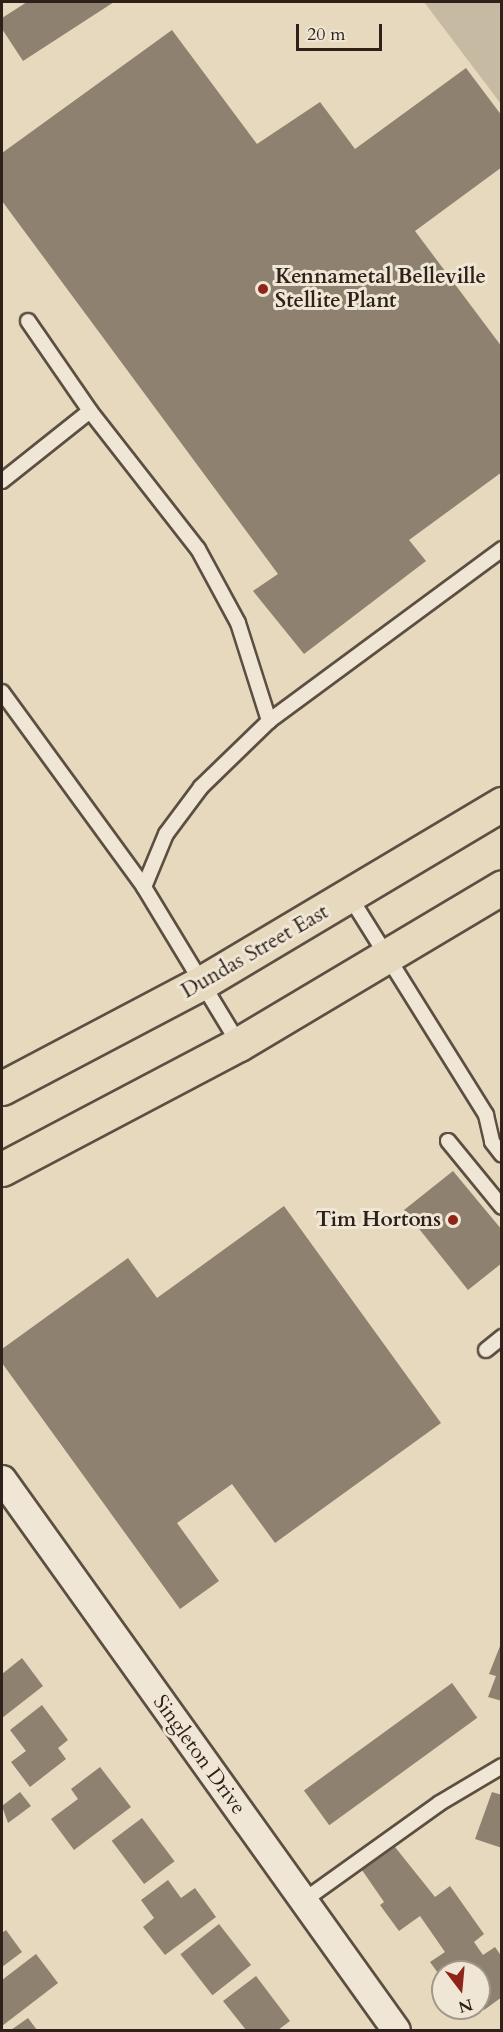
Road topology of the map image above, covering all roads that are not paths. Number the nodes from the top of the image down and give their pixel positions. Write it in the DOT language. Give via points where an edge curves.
graph roads {
  1 [pos="28,321"];
  2 [pos="90,411"];
  3 [pos="2,482"];
  4 [pos="501,549"];
  5 [pos="2,692"];
  6 [pos="269,721"];
  7 [pos="501,804"];
  8 [pos="144,887"];
  9 [pos="501,887"];
  10 [pos="350,897"];
  11 [pos="388,958"];
  12 [pos="203,982"];
  13 [pos="239,1044"];
  14 [pos="2,1088"];
  15 [pos="448,1141"];
  16 [pos="501,1155"];
  17 [pos="2,1169"];
  18 [pos="501,1207"];
  19 [pos="501,1337"];
  20 [pos="486,1350"];
  21 [pos="2,1479"];
  22 [pos="501,1766"];
  23 [pos="303,1901"];
  24 [pos="396,2031"];
  1 -- 2 [label="lane"];
  2 -- 3 [label="lane"];
  2 -- 6 [label="lane" via="198,549 238,623"];
  4 -- 6 [label="lane"];
  5 -- 8 [label="lane"];
  6 -- 8 [label="lane" via="201,787 166,834"];
  7 -- 10 [label="main road, Dundas Street East"];
  8 -- 12 [label="lane"];
  9 -- 11 [label="main road"];
  10 -- 11 [label="lane"];
  10 -- 12 [label="main road, Dundas Street East"];
  11 -- 13 [label="main road"];
  11 -- 16 [label="lane" via="486,1115 492,1142"];
  12 -- 13 [label="lane"];
  12 -- 14 [label="main road, Dundas Street East"];
  13 -- 17 [label="main road"];
  15 -- 18 [label="lane"];
  19 -- 20 [label="lane"];
  21 -- 23 [label="street, Singleton Drive"];
  22 -- 23 [label="lane" via="440,1803"];
  23 -- 24 [label="street, Singleton Drive"];
}
